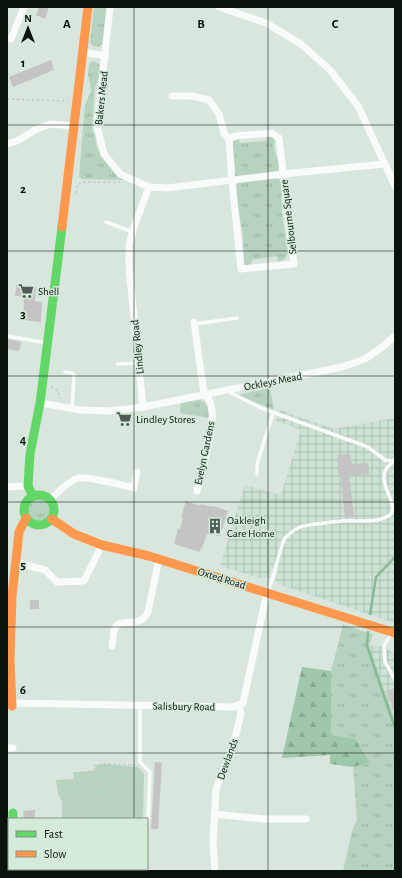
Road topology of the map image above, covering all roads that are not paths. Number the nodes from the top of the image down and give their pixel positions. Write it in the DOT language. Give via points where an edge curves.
graph roads {
  1 [pos="24,7"];
  2 [pos="88,7"];
  3 [pos="110,7"];
  4 [pos="219,7"];
  5 [pos="11,39"];
  6 [pos="82,52"];
  7 [pos="106,56"];
  8 [pos="172,96"];
  9 [pos="75,126"];
  10 [pos="229,139"];
  11 [pos="7,144"];
  12 [pos="384,164"];
  13 [pos="283,174"];
  14 [pos="232,181"];
  15 [pos="395,186"];
  16 [pos="149,188"];
  17 [pos="106,222"];
  18 [pos="132,232"];
  19 [pos="237,318"];
  20 [pos="194,323"];
  21 [pos="7,336"];
  22 [pos="395,336"];
  23 [pos="48,344"];
  24 [pos="138,363"];
  25 [pos="117,364"];
  26 [pos="65,372"];
  27 [pos="227,390"];
  28 [pos="204,394"];
  29 [pos="40,403"];
  30 [pos="143,407"];
  31 [pos="72,409"];
  32 [pos="273,413"];
  33 [pos="394,461"];
  34 [pos="137,472"];
  35 [pos="258,474"];
  36 [pos="28,486"];
  37 [pos="7,487"];
  38 [pos="197,491"];
  39 [pos="33,496"];
  40 [pos="50,499"];
  41 [pos="26,518"];
  42 [pos="52,519"];
  43 [pos="36,525"];
  44 [pos="18,542"];
  45 [pos="102,545"];
  46 [pos="159,559"];
  47 [pos="15,562"];
  48 [pos="267,592"];
  49 [pos="393,633"];
  50 [pos="112,646"];
  51 [pos="395,680"];
  52 [pos="12,705"];
  53 [pos="140,705"];
  54 [pos="239,706"];
  55 [pos="214,814"];
  56 [pos="306,819"];
  57 [pos="148,820"];
  58 [pos="215,871"];
  1 -- 5 [label="street"];
  2 -- 6 [label="main road"];
  3 -- 7 [label="street, Bakers Mead"];
  4 -- 12 [label="street" via="266,23 301,44 330,70 358,106"];
  6 -- 7 [label="street, Bakers Mead"];
  6 -- 9 [label="main road"];
  7 -- 16 [label="street, Bakers Mead" via="97,126 104,154 120,174"];
  8 -- 10 [label="street" via="192,96 209,100 219,114 224,133"];
  9 -- 11 [label="street" via="50,124"];
  9 -- 23 [label="main road"];
  10 -- 13 [label="street, Selbourne Square" via="235,136 272,133 279,138"];
  10 -- 14 [label="street, Selbourne Square"];
  12 -- 13 [label="street, Selbourne Square"];
  12 -- 15 [label="street"];
  13 -- 14 [label="street, Selbourne Square"];
  13 -- 14 [label="street, Selbourne Square" via="294,264 242,269"];
  14 -- 16 [label="street, Selbourne Square"];
  16 -- 18 [label="street, Lindley Road"];
  17 -- 18 [label="lane"];
  18 -- 24 [label="street, Lindley Road" via="129,267"];
  19 -- 20 [label="lane"];
  20 -- 28 [label="street, Evelyn Gardens"];
  21 -- 23 [label="lane"];
  22 -- 27 [label="street, Ockleys Mead" via="364,359 342,367"];
  23 -- 29 [label="main road"];
  24 -- 25 [label="lane"];
  24 -- 30 [label="street, Lindley Road"];
  26 -- 31 [label="lane" via="74,375"];
  27 -- 28 [label="street, Ockleys Mead"];
  27 -- 32 [label="lane"];
  28 -- 30 [label="street, Ockleys Mead"];
  28 -- 38 [label="street, Evelyn Gardens" via="210,401 212,414"];
  29 -- 31 [label="street"];
  29 -- 36 [label="main road" via="30,454"];
  30 -- 31 [label="street" via="109,411"];
  32 -- 33 [label="lane" via="368,448 385,460"];
  32 -- 35 [label="lane" via="257,464"];
  33 -- 48 [label="lane" via="389,464 384,476 394,501 395,508 392,513 385,518 363,522 343,521 299,527 284,539"];
  34 -- 40 [label="street" via="134,488 78,478"];
  36 -- 37 [label="street"];
  36 -- 39 [label="main road"];
  39 -- 40 [label="main road" via="41,495"];
  39 -- 41 [label="main road" via="24,507"];
  40 -- 42 [label="main road" via="55,509"];
  41 -- 43 [label="main road"];
  41 -- 44 [label="main road" via="19,532"];
  42 -- 43 [label="main road" via="43,525"];
  42 -- 45 [label="main road, Oxted Road" via="74,534"];
  43 -- 44 [label="main road"];
  44 -- 47 [label="main road"];
  45 -- 46 [label="main road, Oxted Road"];
  45 -- 47 [label="street" via="84,581 56,582 45,570"];
  46 -- 48 [label="main road, Oxted Road"];
  46 -- 50 [label="street" via="145,619 122,623 116,627"];
  47 -- 52 [label="main road" via="10,660"];
  48 -- 49 [label="main road, Oxted Road"];
  48 -- 54 [label="street" via="243,703"];
  49 -- 51 [label="lane" via="384,646 385,662"];
  52 -- 53 [label="street, Salisbury Road"];
  53 -- 54 [label="street, Salisbury Road"];
  53 -- 57 [label="lane" via="140,762 150,772"];
  54 -- 55 [label="street, Dewlands" via="241,714 233,746 216,789"];
  55 -- 56 [label="street" via="264,819"];
  55 -- 58 [label="street, Dewlands"];
}
